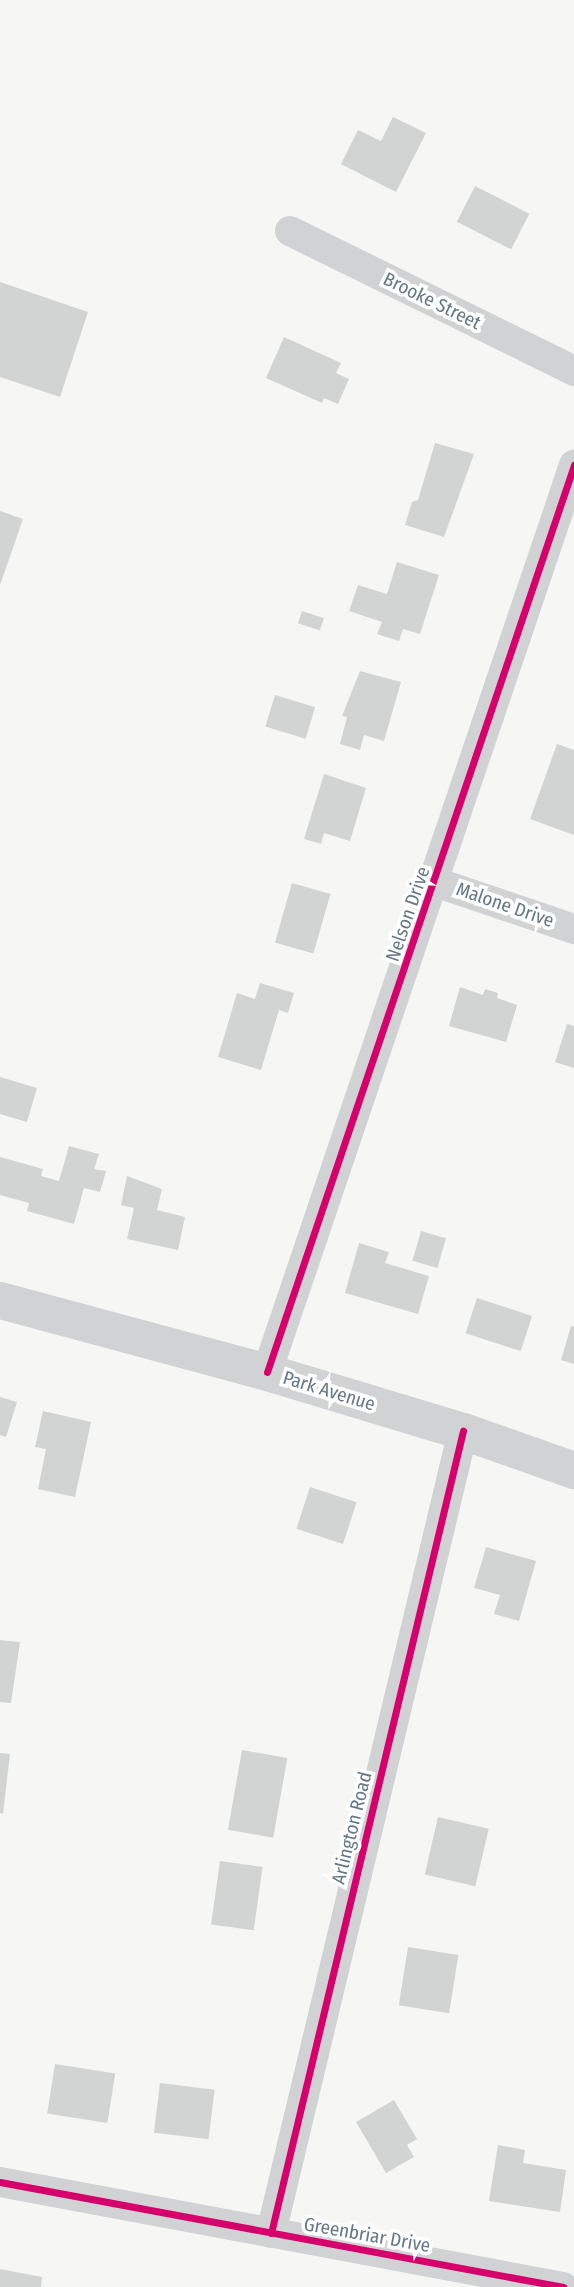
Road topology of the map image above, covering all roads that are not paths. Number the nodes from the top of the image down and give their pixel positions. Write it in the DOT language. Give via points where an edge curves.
graph roads {
  1 [pos="290,231"];
  2 [pos="574,372"];
  3 [pos="574,465"];
  4 [pos="435,882"];
  5 [pos="574,929"];
  6 [pos="0,1300"];
  7 [pos="267,1372"];
  8 [pos="463,1431"];
  9 [pos="574,1470"];
  10 [pos="0,2182"];
  11 [pos="271,2233"];
  12 [pos="563,2287"];
  1 -- 2 [label="street, Brooke Street"];
  3 -- 4 [label="street, Nelson Drive"];
  4 -- 5 [label="street, Malone Drive"];
  4 -- 7 [label="street, Nelson Drive"];
  6 -- 7 [label="street, Park Avenue"];
  7 -- 8 [label="street, Park Avenue"];
  8 -- 9 [label="street, Park Avenue"];
  8 -- 11 [label="street, Arlington Road"];
  10 -- 11 [label="street, Greenbriar Drive"];
  11 -- 12 [label="street, Greenbriar Drive"];
}
